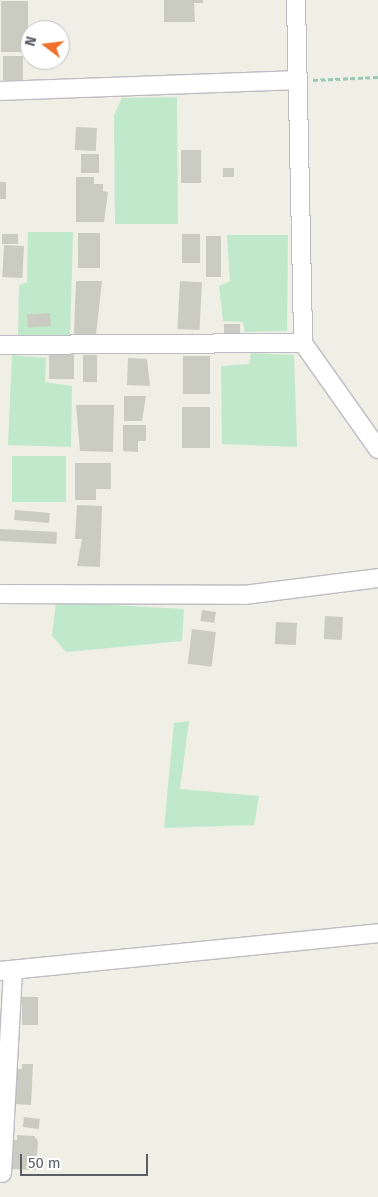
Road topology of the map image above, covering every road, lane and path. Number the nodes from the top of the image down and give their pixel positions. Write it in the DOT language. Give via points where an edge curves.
graph roads {
  1 [pos="296,0"];
  2 [pos="378,77"];
  3 [pos="298,80"];
  4 [pos="0,91"];
  5 [pos="304,343"];
  6 [pos="0,345"];
  7 [pos="378,449"];
  8 [pos="378,578"];
  9 [pos="0,594"];
  10 [pos="378,933"];
  11 [pos="6,971"];
  12 [pos="2,1173"];
  1 -- 3 [label="street"];
  2 -- 3 [label="path"];
  3 -- 4 [label="street"];
  3 -- 5 [label="street"];
  5 -- 6 [label="street"];
  5 -- 7 [label="street"];
  8 -- 9 [label="street" via="244,595"];
  10 -- 11 [label="street"];
  11 -- 12 [label="street"];
}
